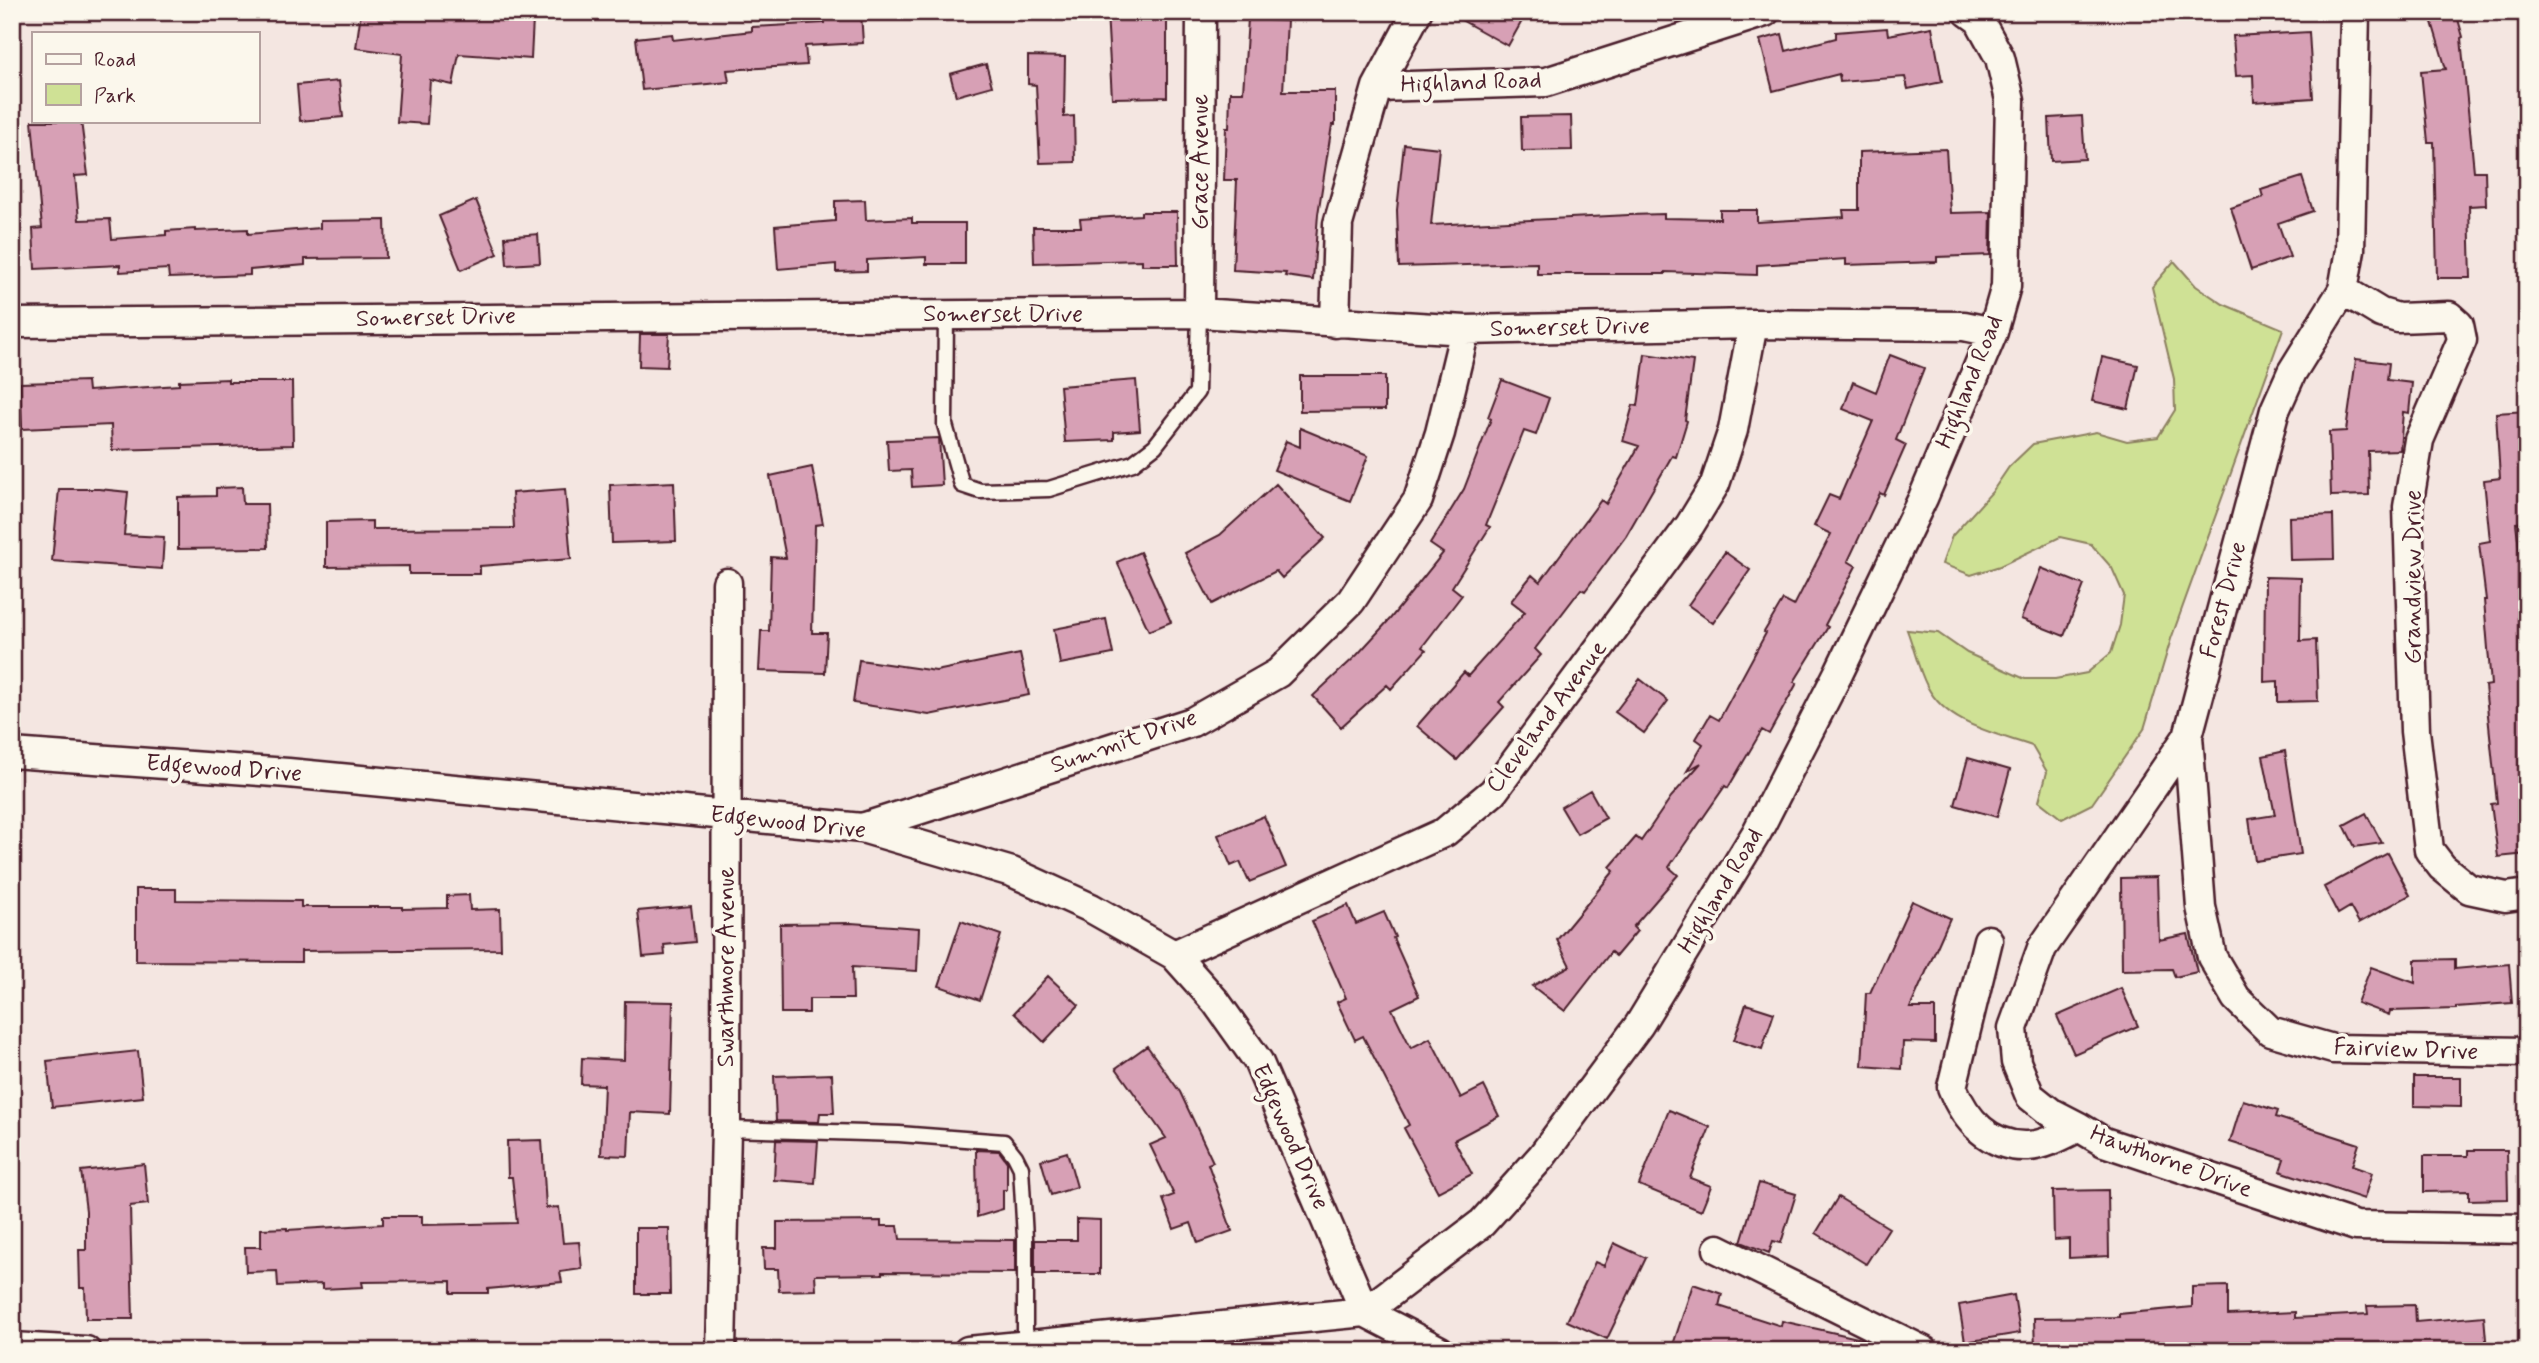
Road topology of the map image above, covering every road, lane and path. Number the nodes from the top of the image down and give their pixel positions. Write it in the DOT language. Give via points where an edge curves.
graph roads {
  1 [pos="1201,12"];
  2 [pos="1417,12"];
  3 [pos="1765,12"];
  4 [pos="1968,12"];
  5 [pos="2355,12"];
  6 [pos="1377,87"];
  7 [pos="2343,290"];
  8 [pos="1199,313"];
  9 [pos="946,314"];
  10 [pos="12,323"];
  11 [pos="1335,323"];
  12 [pos="1753,324"];
  13 [pos="1465,330"];
  14 [pos="1993,332"];
  15 [pos="727,583"];
  16 [pos="2188,736"];
  17 [pos="12,753"];
  18 [pos="727,816"];
  19 [pos="862,828"];
  20 [pos="2527,894"];
  21 [pos="1988,940"];
  22 [pos="1174,955"];
  23 [pos="2527,1052"];
  24 [pos="2079,1127"];
  25 [pos="726,1129"];
  26 [pos="2527,1229"];
  27 [pos="1718,1249"];
  28 [pos="1365,1312"];
  29 [pos="1025,1345"];
  30 [pos="12,1347"];
  31 [pos="86,1351"];
  32 [pos="721,1351"];
  33 [pos="968,1351"];
  34 [pos="1440,1351"];
  35 [pos="1924,1351"];
  1 -- 8 [label="street, Grace Avenue"];
  2 -- 6 [label="street"];
  3 -- 6 [label="street, Highland Road" via="1546,82"];
  4 -- 14 [label="street, Highland Road" via="1979,20 2000,58 2010,100 2006,286"];
  5 -- 7 [label="street, Forest Drive" via="2350,250"];
  6 -- 11 [label="street" via="1338,224"];
  7 -- 16 [label="street, Forest Drive" via="2274,410"];
  7 -- 20 [label="street, Grandview Drive" via="2381,313 2399,318 2449,316 2459,325 2462,340 2419,440 2408,507 2415,731 2429,850 2469,890 2506,897"];
  8 -- 9 [label="street, Somerset Drive"];
  8 -- 9 [label="lane" via="1197,392 1155,446 1133,463 1049,489 980,491 962,485 945,425"];
  8 -- 11 [label="street, Somerset Drive"];
  9 -- 10 [label="street, Somerset Drive"];
  11 -- 13 [label="street, Somerset Drive"];
  12 -- 13 [label="street, Somerset Drive"];
  12 -- 14 [label="street, Somerset Drive" via="1964,326"];
  12 -- 22 [label="street, Cleveland Avenue" via="1733,430 1715,484 1493,792 1446,832"];
  13 -- 19 [label="street, Summit Drive" via="1418,500 1352,601 1278,673 1192,722"];
  14 -- 28 [label="street, Highland Road" via="1923,498 1814,721 1757,832 1639,1025 1542,1156 1482,1223"];
  15 -- 18 [label="street, Swarthmore Avenue"];
  16 -- 23 [label="street, Fairview Drive" via="2201,907 2212,957 2236,998 2270,1031 2333,1049"];
  16 -- 24 [label="street, Forest Drive" via="2042,948 2013,1028 2016,1062 2030,1096"];
  17 -- 18 [label="street, Edgewood Drive" via="288,773"];
  18 -- 19 [label="street, Edgewood Drive"];
  18 -- 25 [label="street, Swarthmore Avenue"];
  19 -- 22 [label="street, Edgewood Drive" via="1012,872 1091,908"];
  21 -- 24 [label="street, Hawthorne Drive" via="1952,1087 1956,1097 1988,1138 2027,1146 2052,1141"];
  22 -- 28 [label="street, Edgewood Drive" via="1216,1002 1258,1061"];
  24 -- 26 [label="street, Hawthorne Drive" via="2104,1142 2356,1226"];
  25 -- 29 [label="lane" via="1004,1142 1021,1168"];
  25 -- 32 [label="street, Swarthmore Avenue"];
  27 -- 35 [label="street"];
  28 -- 29 [label="street"];
  28 -- 34 [label="street"];
  29 -- 33 [label="street"];
  30 -- 31 [label="street"];
}
